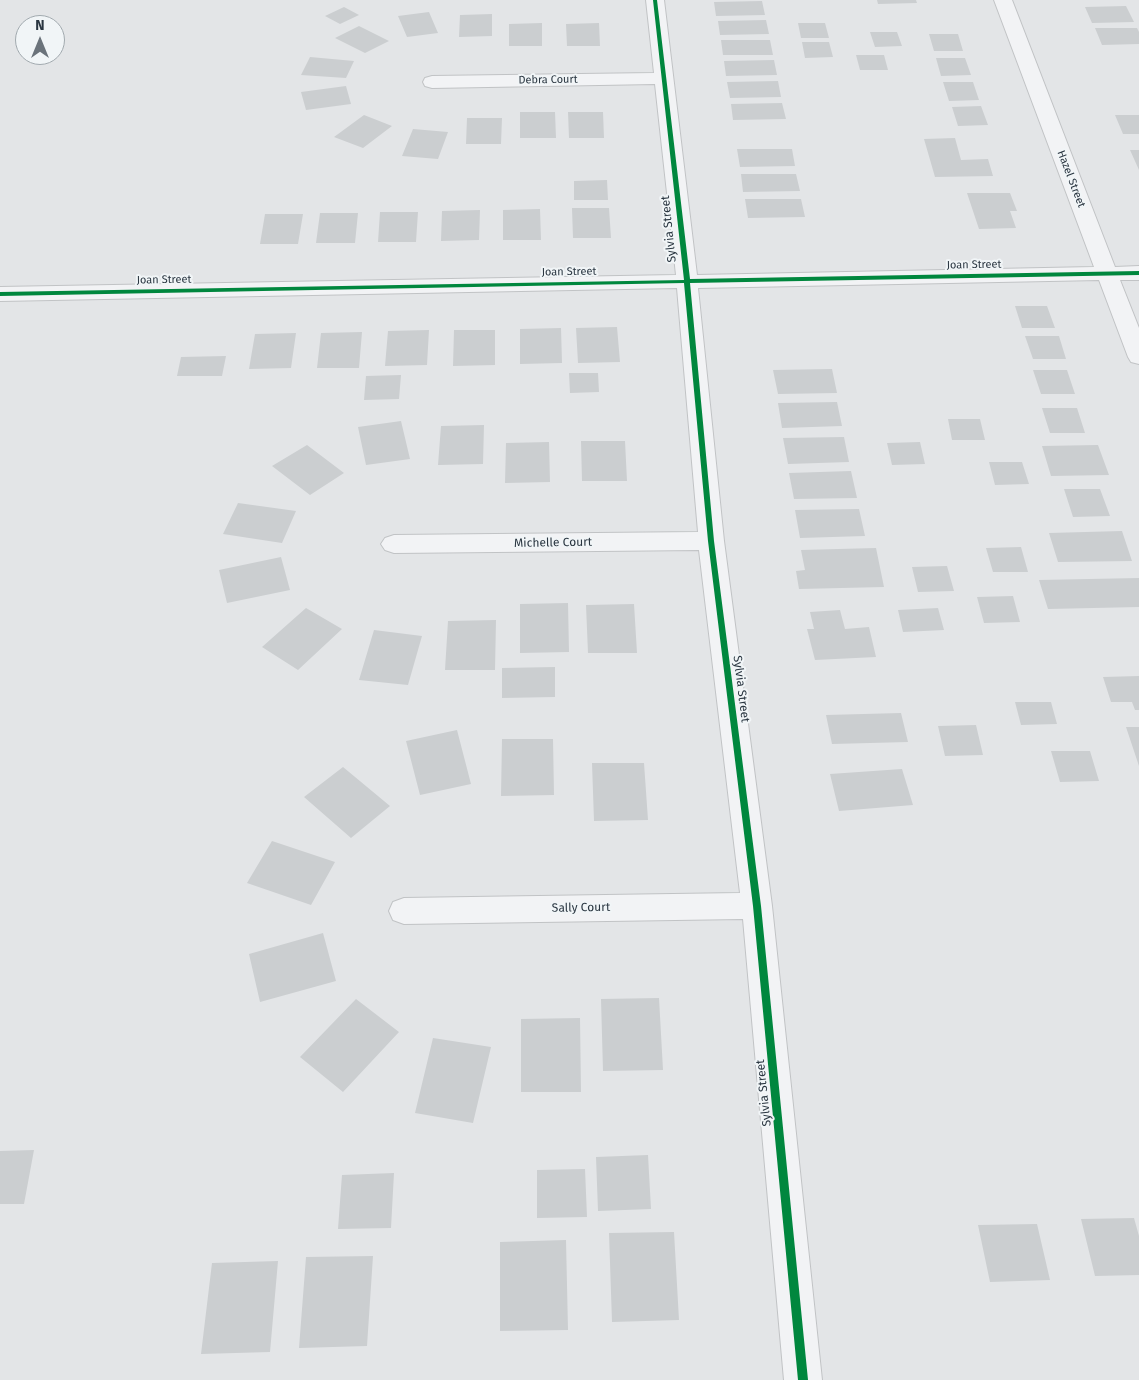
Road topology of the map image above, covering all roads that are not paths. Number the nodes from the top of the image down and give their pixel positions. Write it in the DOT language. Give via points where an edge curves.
graph roads {
  1 [pos="655,0"];
  2 [pos="1003,0"];
  3 [pos="664,78"];
  4 [pos="432,82"];
  5 [pos="1107,273"];
  6 [pos="1139,273"];
  7 [pos="686,281"];
  8 [pos="0,294"];
  9 [pos="1139,357"];
  10 [pos="711,541"];
  11 [pos="394,544"];
  12 [pos="757,906"];
  13 [pos="404,911"];
  14 [pos="803,1380"];
  1 -- 3 [label="street, Sylvia Street"];
  2 -- 5 [label="street, Hazel Street"];
  3 -- 4 [label="street, Debra Court"];
  3 -- 7 [label="street, Sylvia Street"];
  5 -- 6 [label="street, Joan Street"];
  5 -- 7 [label="street, Joan Street"];
  5 -- 9 [label="street, Hazel Street"];
  7 -- 8 [label="street, Joan Street"];
  7 -- 10 [label="street, Sylvia Street"];
  10 -- 11 [label="street, Michelle Court"];
  10 -- 12 [label="street, Sylvia Street"];
  12 -- 13 [label="street, Sally Court"];
  12 -- 14 [label="street, Sylvia Street"];
}
